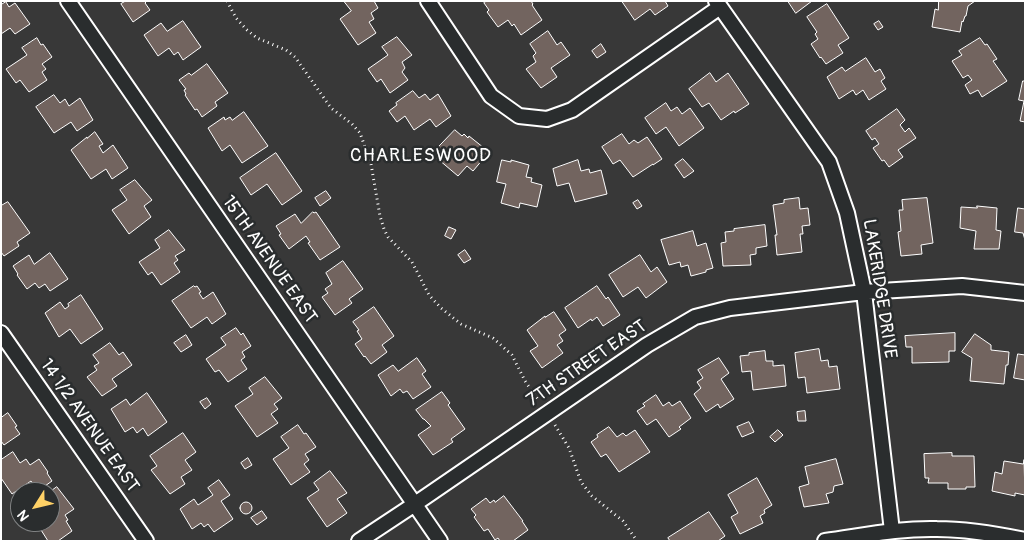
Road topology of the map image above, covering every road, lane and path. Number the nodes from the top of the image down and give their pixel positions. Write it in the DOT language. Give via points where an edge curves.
graph roads {
  1 [pos="68,1"];
  2 [pos="227,1"];
  3 [pos="428,1"];
  4 [pos="718,4"];
  5 [pos="864,292"];
  6 [pos="1025,293"];
  7 [pos="1,333"];
  8 [pos="547,414"];
  9 [pos="415,504"];
  10 [pos="892,531"];
  11 [pos="1025,540"];
  12 [pos="146,541"];
  13 [pos="360,541"];
  14 [pos="440,541"];
  15 [pos="637,541"];
  16 [pos="825,541"];
  1 -- 9 [label="street, 15TH AVENUE EAST"];
  2 -- 8 [label="path" via="246,30 294,57 331,108 360,133 371,164 380,216 388,237 412,262 429,296 441,308 461,324 493,338 512,354"];
  3 -- 4 [label="street" via="491,96 519,116 547,119 572,110"];
  4 -- 5 [label="street, LAKERIDGE DRIVE" via="829,162 847,213"];
  5 -- 6 [label="street, 7TH STREET EAST" via="962,286"];
  5 -- 8 [label="street, 7TH STREET EAST" via="730,308 695,317 647,344"];
  5 -- 10 [label="street, LAKERIDGE DRIVE"];
  7 -- 12 [label="street, 14 1/2 AVENUE EAST"];
  8 -- 9 [label="street, 7TH STREET EAST"];
  8 -- 15 [label="path" via="569,448 582,482 592,496 623,520"];
  9 -- 13 [label="street, 7TH STREET EAST"];
  9 -- 14 [label="street, 15TH AVENUE EAST"];
  10 -- 11 [label="street" via="936,529 998,534"];
  10 -- 16 [label="street"];
}
